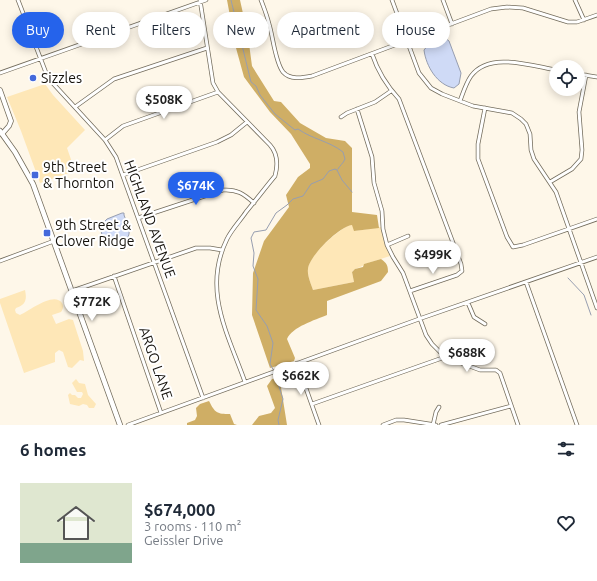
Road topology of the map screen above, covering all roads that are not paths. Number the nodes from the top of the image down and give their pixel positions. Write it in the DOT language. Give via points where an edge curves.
graph roads {
  1 [pos="18,0"];
  2 [pos="206,0"];
  3 [pos="261,0"];
  4 [pos="392,0"];
  5 [pos="443,0"];
  6 [pos="575,0"];
  7 [pos="200,1"];
  8 [pos="397,12"];
  9 [pos="597,15"];
  10 [pos="584,20"];
  11 [pos="452,24"];
  12 [pos="207,48"];
  13 [pos="389,48"];
  14 [pos="410,48"];
  15 [pos="372,54"];
  16 [pos="40,59"];
  17 [pos="549,69"];
  18 [pos="0,73"];
  19 [pos="586,75"];
  20 [pos="597,77"];
  21 [pos="0,90"];
  22 [pos="391,91"];
  23 [pos="218,92"];
  24 [pos="460,101"];
  25 [pos="75,107"];
  26 [pos="485,108"];
  27 [pos="358,109"];
  28 [pos="342,117"];
  29 [pos="247,122"];
  30 [pos="1,133"];
  31 [pos="105,140"];
  32 [pos="123,175"];
  33 [pos="550,182"];
  34 [pos="254,203"];
  35 [pos="138,218"];
  36 [pos="597,219"];
  37 [pos="569,229"];
  38 [pos="408,236"];
  39 [pos="54,241"];
  40 [pos="387,245"];
  41 [pos="222,250"];
  42 [pos="597,257"];
  43 [pos="0,261"];
  44 [pos="154,261"];
  45 [pos="581,263"];
  46 [pos="114,276"];
  47 [pos="526,282"];
  48 [pos="72,291"];
  49 [pos="410,291"];
  50 [pos="597,293"];
  51 [pos="592,295"];
  52 [pos="468,303"];
  53 [pos="597,308"];
  54 [pos="419,319"];
  55 [pos="485,324"];
  56 [pos="445,357"];
  57 [pos="297,363"];
  58 [pos="245,382"];
  59 [pos="203,398"];
  60 [pos="312,404"];
  61 [pos="511,406"];
  62 [pos="439,407"];
  63 [pos="162,413"];
  64 [pos="120,425"];
  65 [pos="128,425"];
  66 [pos="319,425"];
  67 [pos="383,425"];
  68 [pos="433,425"];
  69 [pos="436,425"];
  70 [pos="440,425"];
  71 [pos="518,425"];
  72 [pos="577,425"];
  1 -- 16 [label="street, HIGHLAND AVENUE"];
  2 -- 7 [label="street"];
  3 -- 15 [label="street" via="279,63 283,72 292,78 312,76"];
  4 -- 8 [label="street"];
  5 -- 11 [label="street"];
  6 -- 10 [label="street"];
  7 -- 12 [label="street"];
  7 -- 16 [label="street"];
  9 -- 10 [label="street"];
  10 -- 11 [label="street" via="568,22 523,8 507,7 491,9"];
  12 -- 23 [label="street"];
  12 -- 25 [label="street" via="114,79"];
  13 -- 15 [label="street"];
  14 -- 24 [label="street" via="419,73 431,88"];
  15 -- 22 [label="street" via="383,81"];
  16 -- 18 [label="street"];
  16 -- 25 [label="street, HIGHLAND AVENUE" via="48,78"];
  17 -- 24 [label="street" via="506,61 489,64 471,76"];
  19 -- 20 [label="street"];
  19 -- 33 [label="street" via="579,112 581,160 572,170"];
  21 -- 30 [label="street" via="11,121 10,126"];
  22 -- 27 [label="street"];
  22 -- 49 [label="street" via="399,99 404,111 462,264 462,271 457,275"];
  23 -- 29 [label="street"];
  23 -- 31 [label="street" via="123,126"];
  24 -- 26 [label="street"];
  25 -- 31 [label="street, HIGHLAND AVENUE"];
  26 -- 33 [label="street" via="512,113 524,121 530,134 534,159"];
  26 -- 37 [label="street" via="478,159 513,247"];
  27 -- 28 [label="street"];
  27 -- 40 [label="street" via="372,157 374,182"];
  29 -- 32 [label="street" via="217,142"];
  29 -- 34 [label="street" via="272,147 277,162 275,176"];
  30 -- 39 [label="main road" via="31,179"];
  31 -- 32 [label="street, HIGHLAND AVENUE" via="116,157"];
  32 -- 35 [label="street, HIGHLAND AVENUE"];
  33 -- 37 [label="street"];
  34 -- 35 [label="street" via="244,194 232,189 223,190"];
  34 -- 41 [label="street" via="227,238"];
  35 -- 44 [label="street, HIGHLAND AVENUE"];
  36 -- 37 [label="street"];
  37 -- 45 [label="street"];
  38 -- 40 [label="street"];
  39 -- 43 [label="street"];
  39 -- 48 [label="main road"];
  40 -- 49 [label="street" via="404,273"];
  41 -- 44 [label="street" via="196,248"];
  41 -- 58 [label="street" via="216,294"];
  42 -- 45 [label="street"];
  44 -- 46 [label="street"];
  44 -- 59 [label="street, HIGHLAND AVENUE"];
  45 -- 47 [label="street"];
  45 -- 51 [label="street"];
  46 -- 48 [label="street"];
  46 -- 63 [label="street, ARGO LANE"];
  47 -- 52 [label="street"];
  47 -- 72 [label="street"];
  48 -- 64 [label="main road"];
  49 -- 54 [label="street"];
  50 -- 51 [label="street"];
  51 -- 53 [label="street"];
  52 -- 54 [label="street"];
  52 -- 55 [label="street" via="474,317"];
  54 -- 56 [label="street" via="428,339"];
  54 -- 57 [label="street"];
  56 -- 60 [label="street"];
  56 -- 61 [label="street" via="480,370 496,370 500,373"];
  57 -- 58 [label="street"];
  57 -- 60 [label="street"];
  58 -- 59 [label="street"];
  59 -- 63 [label="street"];
  60 -- 66 [label="street"];
  61 -- 70 [label="street"];
  61 -- 71 [label="street"];
  62 -- 68 [label="street"];
  63 -- 65 [label="street"];
  67 -- 68 [label="street" via="396,420"];
  68 -- 69 [label="street"];
}
